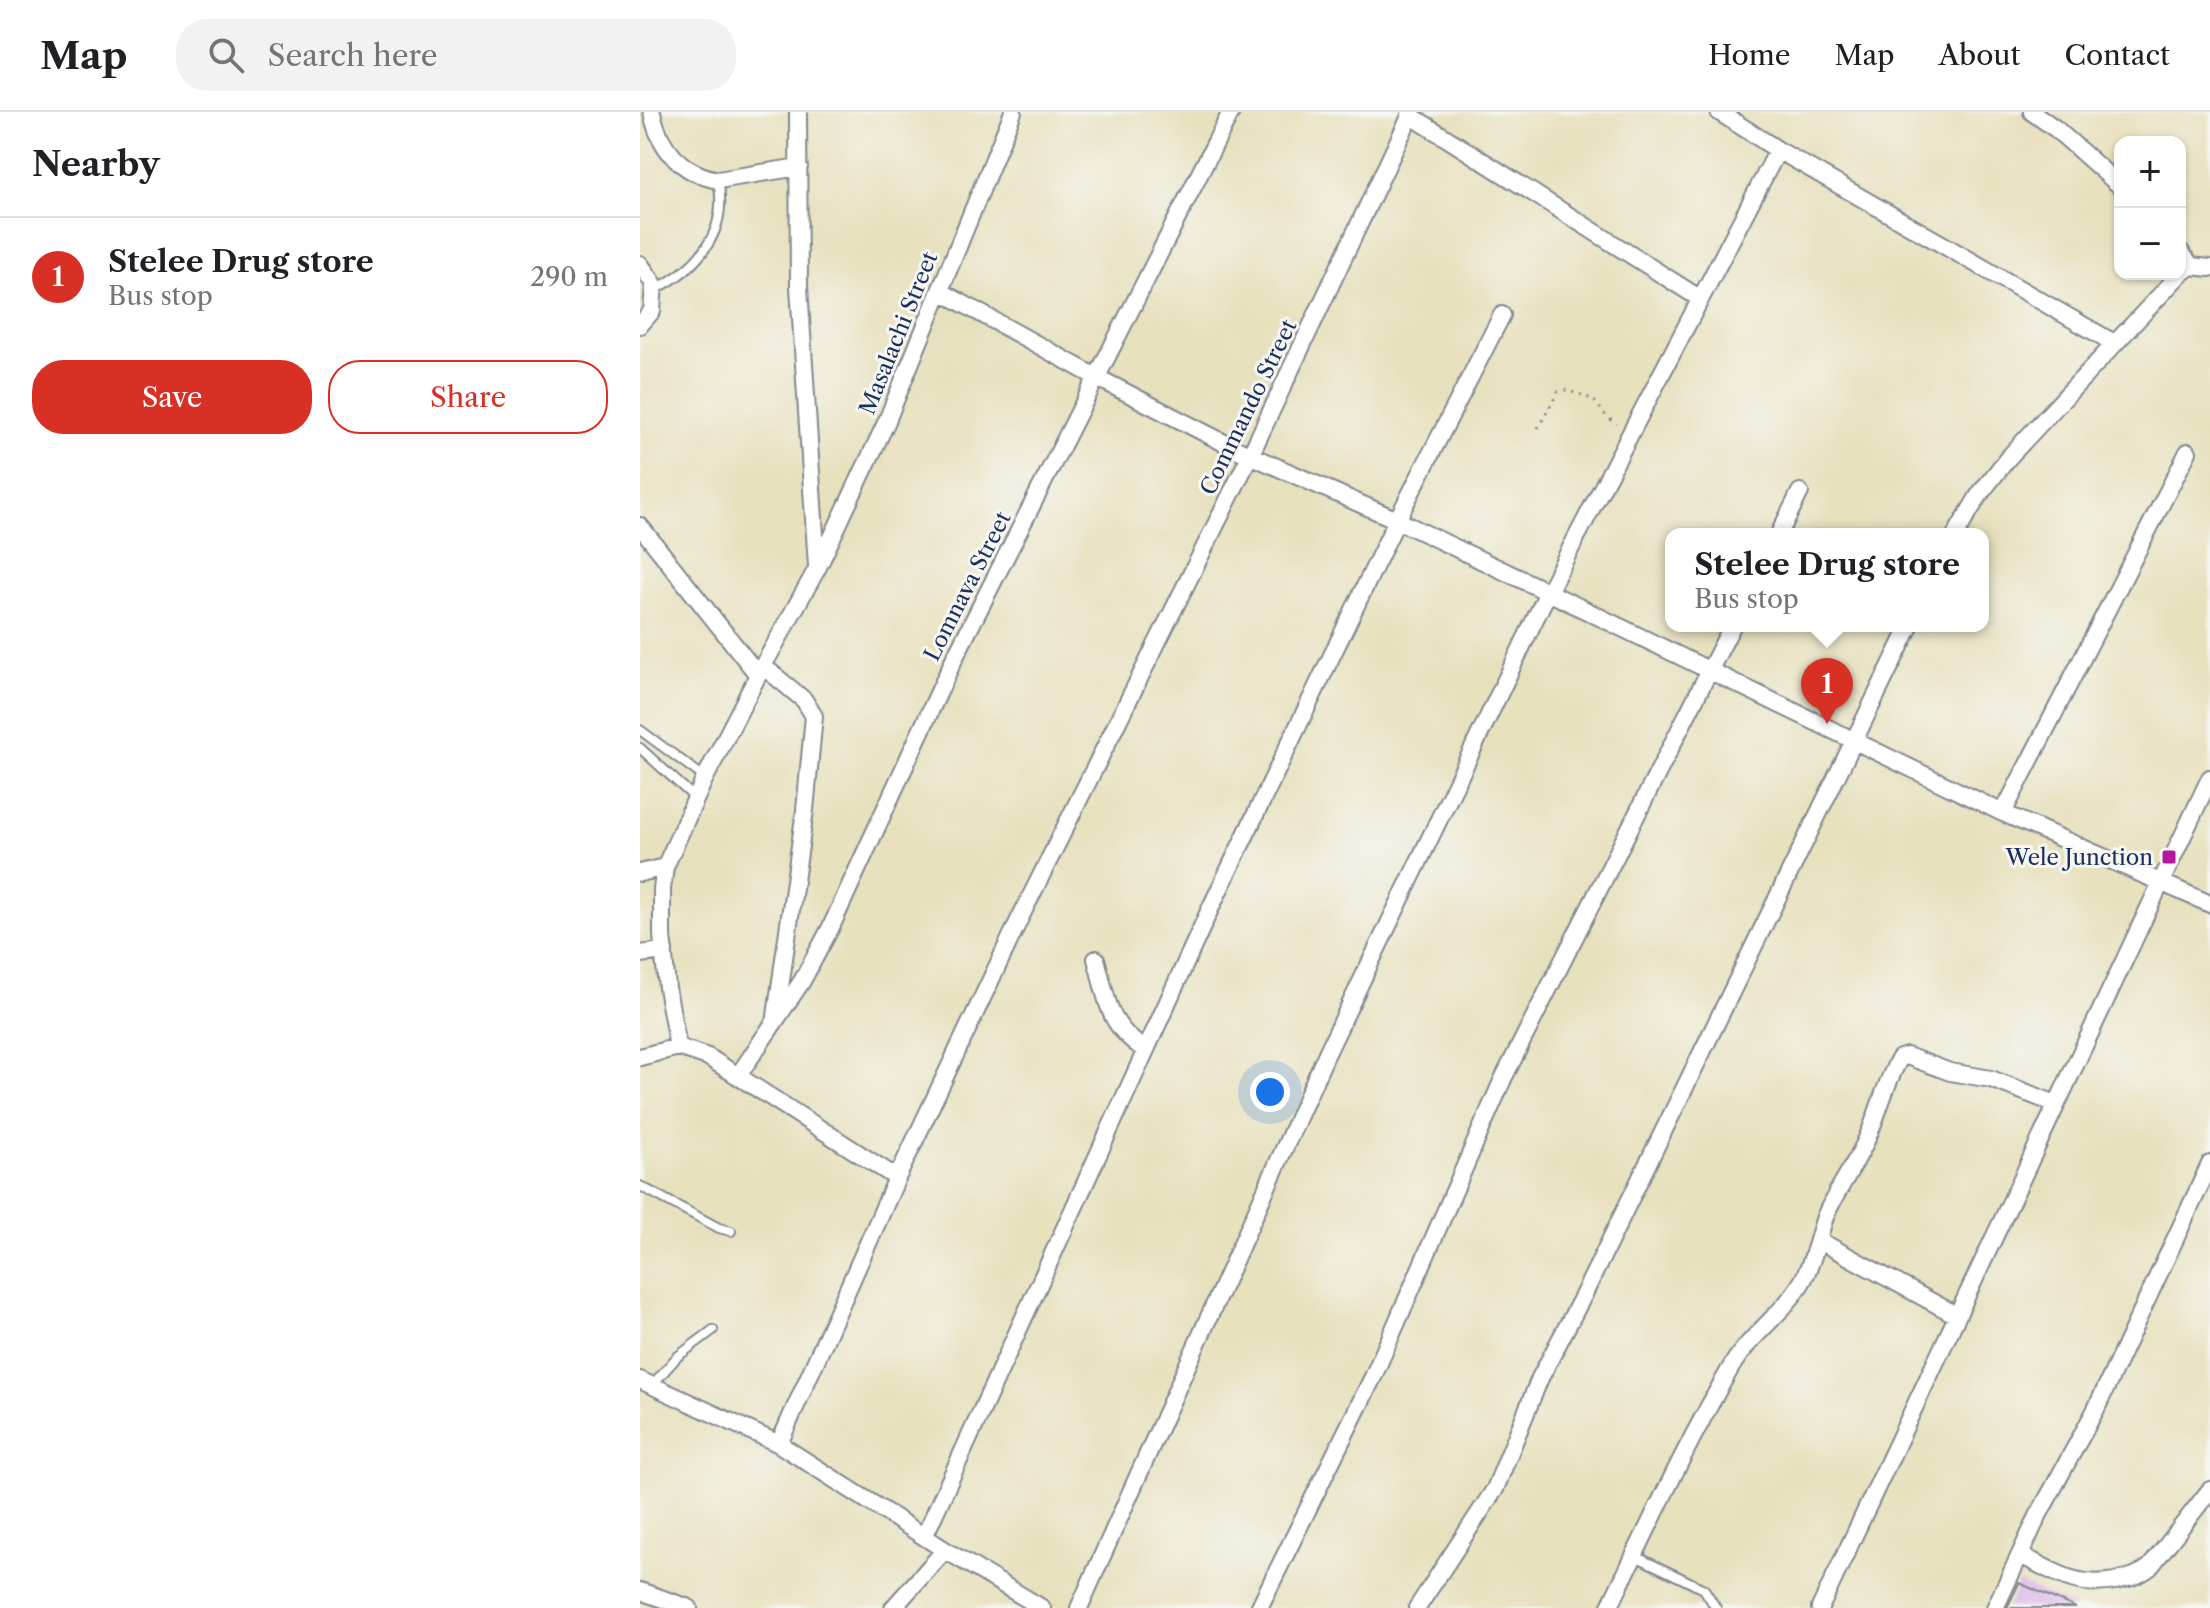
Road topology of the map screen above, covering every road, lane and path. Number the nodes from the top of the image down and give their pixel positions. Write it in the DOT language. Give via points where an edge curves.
graph roads {
  1 [pos="652,112"];
  2 [pos="809,112"];
  3 [pos="1013,112"];
  4 [pos="1231,112"];
  5 [pos="1719,112"];
  6 [pos="2032,112"];
  7 [pos="1411,114"];
  8 [pos="799,120"];
  9 [pos="1778,150"];
  10 [pos="799,167"];
  11 [pos="718,180"];
  12 [pos="2114,181"];
  13 [pos="640,264"];
  14 [pos="2210,268"];
  15 [pos="2186,271"];
  16 [pos="2174,280"];
  17 [pos="654,290"];
  18 [pos="940,291"];
  19 [pos="1699,298"];
  20 [pos="1502,315"];
  21 [pos="640,325"];
  22 [pos="2114,343"];
  23 [pos="1096,377"];
  24 [pos="1538,428"];
  25 [pos="1630,432"];
  26 [pos="2188,452"];
  27 [pos="1250,456"];
  28 [pos="1800,492"];
  29 [pos="1397,520"];
  30 [pos="640,526"];
  31 [pos="1782,528"];
  32 [pos="1960,528"];
  33 [pos="818,567"];
  34 [pos="1548,592"];
  35 [pos="1729,632"];
  36 [pos="1907,632"];
  37 [pos="1709,669"];
  38 [pos="760,670"];
  39 [pos="640,730"];
  40 [pos="1853,742"];
  41 [pos="640,748"];
  42 [pos="705,778"];
  43 [pos="2210,778"];
  44 [pos="696,798"];
  45 [pos="2003,813"];
  46 [pos="665,867"];
  47 [pos="640,873"];
  48 [pos="2160,882"];
  49 [pos="2210,904"];
  50 [pos="664,951"];
  51 [pos="640,954"];
  52 [pos="1096,959"];
  53 [pos="776,1020"];
  54 [pos="678,1047"];
  55 [pos="1145,1050"];
  56 [pos="640,1057"];
  57 [pos="738,1076"];
  58 [pos="2056,1104"];
  59 [pos="2210,1164"];
  60 [pos="897,1178"];
  61 [pos="640,1186"];
  62 [pos="731,1231"];
  63 [pos="1818,1240"];
  64 [pos="1956,1315"];
  65 [pos="713,1330"];
  66 [pos="646,1383"];
  67 [pos="779,1444"];
  68 [pos="2210,1490"];
  69 [pos="924,1537"];
  70 [pos="945,1550"];
  71 [pos="2020,1555"];
  72 [pos="1634,1556"];
  73 [pos="640,1591"];
  74 [pos="689,1608"];
  75 [pos="893,1608"];
  76 [pos="1042,1608"];
  77 [pos="1079,1608"];
  78 [pos="1259,1608"];
  79 [pos="1417,1608"];
  80 [pos="1609,1608"];
  81 [pos="1716,1608"];
  82 [pos="1820,1608"];
  83 [pos="1995,1608"];
  1 -- 11 [label="street" via="655,129 674,159"];
  2 -- 8 [label="street"];
  3 -- 18 [label="street, Masalachi Street"];
  4 -- 23 [label="street, Lomnava Street"];
  5 -- 9 [label="street"];
  6 -- 12 [label="street"];
  7 -- 19 [label="street"];
  7 -- 27 [label="street, Commando Street"];
  8 -- 10 [label="street"];
  9 -- 19 [label="street"];
  9 -- 22 [label="street"];
  10 -- 11 [label="street"];
  10 -- 33 [label="street" via="799,287"];
  11 -- 17 [label="lane" via="719,219 706,247 691,268"];
  13 -- 17 [label="street"];
  14 -- 15 [label="street"];
  16 -- 22 [label="street"];
  17 -- 21 [label="street" via="652,311"];
  18 -- 23 [label="street"];
  18 -- 33 [label="street, Masalachi Street"];
  19 -- 25 [label="street"];
  20 -- 29 [label="street"];
  22 -- 32 [label="street" via="2008,458"];
  23 -- 27 [label="street"];
  23 -- 53 [label="street, Lomnava Street" via="955,657 831,927"];
  24 -- 25 [label="path" via="1558,392 1565,390 1591,400 1602,415"];
  25 -- 34 [label="street"];
  26 -- 45 [label="street"];
  27 -- 29 [label="street"];
  27 -- 60 [label="street, Commando Street"];
  28 -- 31 [label="street"];
  29 -- 34 [label="street"];
  29 -- 55 [label="street"];
  30 -- 38 [label="street"];
  33 -- 38 [label="street, Masalachi Street"];
  34 -- 37 [label="street"];
  34 -- 77 [label="street" via="1326,1055"];
  35 -- 37 [label="street"];
  36 -- 40 [label="street"];
  37 -- 40 [label="street"];
  37 -- 78 [label="street" via="1516,1051 1373,1377"];
  38 -- 42 [label="street, Masalachi Street"];
  38 -- 53 [label="street" via="804,700 814,716"];
  39 -- 42 [label="lane"];
  40 -- 45 [label="street"];
  40 -- 79 [label="street" via="1540,1378 1495,1489"];
  41 -- 44 [label="lane"];
  42 -- 44 [label="street, Masalachi Street"];
  43 -- 48 [label="street"];
  44 -- 46 [label="street, Masalachi Street"];
  45 -- 48 [label="street"];
  46 -- 47 [label="street"];
  46 -- 50 [label="street"];
  48 -- 49 [label="street"];
  48 -- 58 [label="street"];
  50 -- 51 [label="street"];
  50 -- 54 [label="street"];
  52 -- 55 [label="street" via="1115,1024"];
  53 -- 57 [label="street, Lomnava Street"];
  54 -- 56 [label="street"];
  54 -- 57 [label="street" via="708,1057"];
  55 -- 69 [label="street"];
  57 -- 60 [label="street"];
  58 -- 63 [label="street" via="1991,1079 1904,1056 1883,1090 1864,1146"];
  58 -- 64 [label="street"];
  59 -- 71 [label="street" via="2096,1409"];
  60 -- 67 [label="street, Commando Street"];
  61 -- 62 [label="lane"];
  63 -- 64 [label="street"];
  63 -- 72 [label="street" via="1790,1300 1731,1367"];
  64 -- 82 [label="street"];
  65 -- 66 [label="lane"];
  66 -- 67 [label="street"];
  67 -- 69 [label="street"];
  68 -- 71 [label="street" via="2150,1567 2137,1576 2082,1583"];
  69 -- 70 [label="street"];
  70 -- 75 [label="street"];
  70 -- 76 [label="street"];
  71 -- 83 [label="street"];
  72 -- 80 [label="street"];
  72 -- 81 [label="lane" via="1704,1589"];
  73 -- 74 [label="street"];
}
